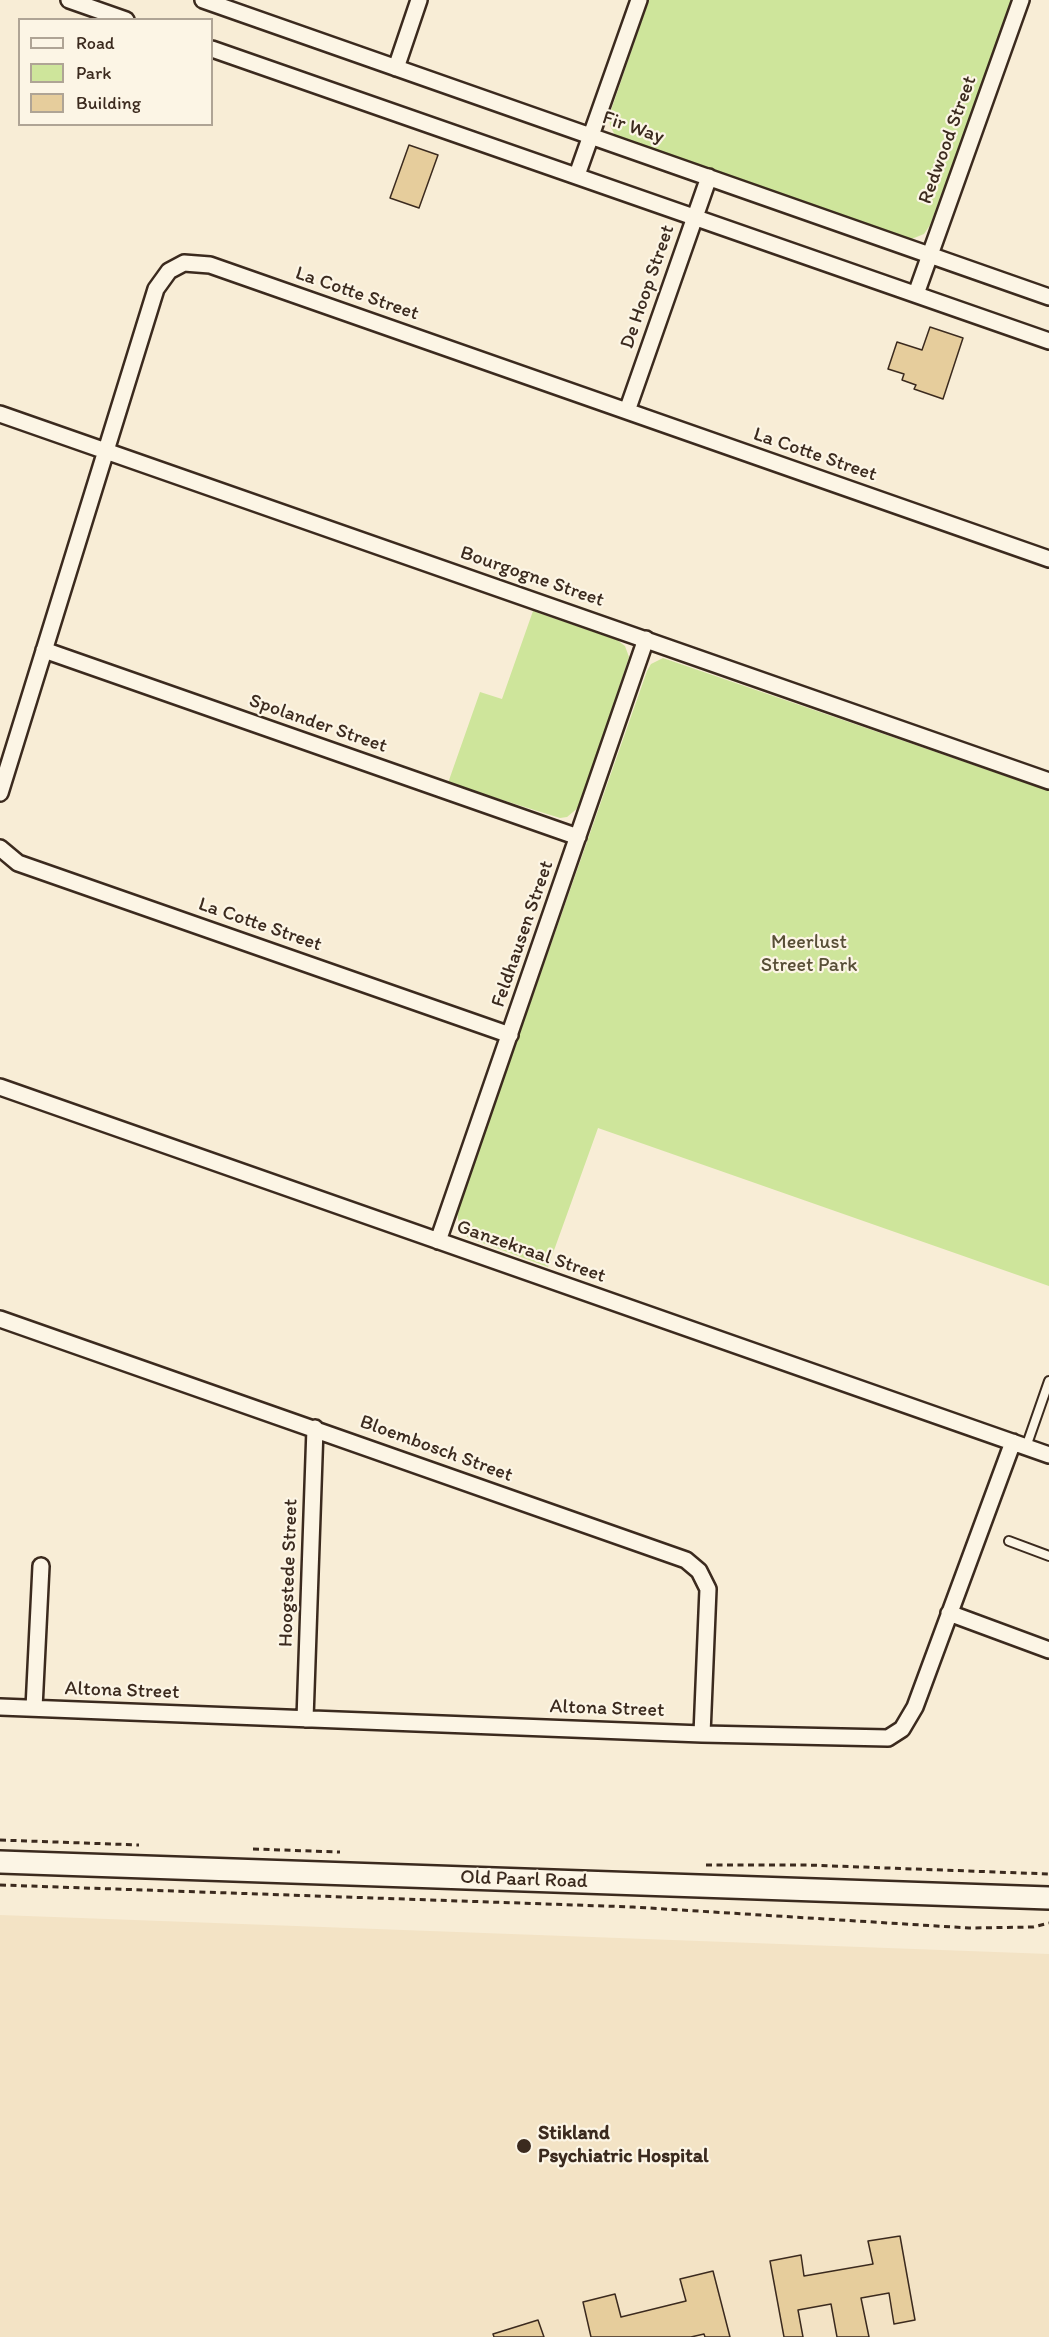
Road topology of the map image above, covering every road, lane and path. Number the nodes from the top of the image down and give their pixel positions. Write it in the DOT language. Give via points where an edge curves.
graph roads {
  1 [pos="69,0"];
  2 [pos="203,0"];
  3 [pos="419,0"];
  4 [pos="639,0"];
  5 [pos="1021,0"];
  6 [pos="120,18"];
  7 [pos="213,49"];
  8 [pos="396,68"];
  9 [pos="591,136"];
  10 [pos="577,175"];
  11 [pos="709,177"];
  12 [pos="695,217"];
  13 [pos="929,255"];
  14 [pos="916,294"];
  15 [pos="1049,297"];
  16 [pos="1049,341"];
  17 [pos="627,411"];
  18 [pos="0,414"];
  19 [pos="106,451"];
  20 [pos="1049,559"];
  21 [pos="646,639"];
  22 [pos="44,650"];
  23 [pos="1049,781"];
  24 [pos="0,792"];
  25 [pos="579,837"];
  26 [pos="0,848"];
  27 [pos="510,1035"];
  28 [pos="0,1087"];
  29 [pos="438,1241"];
  30 [pos="0,1319"];
  31 [pos="1049,1381"];
  32 [pos="315,1428"];
  33 [pos="1019,1444"];
  34 [pos="1049,1455"];
  35 [pos="1009,1540"];
  36 [pos="1049,1556"];
  37 [pos="41,1566"];
  38 [pos="949,1613"];
  39 [pos="1049,1650"];
  40 [pos="0,1707"];
  41 [pos="34,1708"];
  42 [pos="305,1719"];
  43 [pos="702,1734"];
  44 [pos="0,1840"];
  45 [pos="149,1846"];
  46 [pos="243,1849"];
  47 [pos="348,1852"];
  48 [pos="0,1862"];
  49 [pos="698,1865"];
  50 [pos="1049,1874"];
  51 [pos="0,1884"];
  52 [pos="1049,1898"];
  53 [pos="1049,1923"];
  1 -- 6 [label="street"];
  2 -- 8 [label="street, Fir Way"];
  3 -- 8 [label="street"];
  4 -- 9 [label="street"];
  5 -- 13 [label="street, Redwood Street"];
  7 -- 10 [label="street"];
  8 -- 9 [label="street, Fir Way"];
  9 -- 10 [label="street"];
  9 -- 11 [label="street, Fir Way"];
  10 -- 12 [label="street"];
  11 -- 12 [label="street, De Hoop Street"];
  11 -- 13 [label="street, Fir Way"];
  12 -- 14 [label="street"];
  12 -- 17 [label="street, De Hoop Street"];
  13 -- 14 [label="street, Redwood Street"];
  13 -- 15 [label="street, Fir Way"];
  14 -- 16 [label="street"];
  17 -- 19 [label="street, La Cotte Street" via="210,264 193,262 169,271 156,289"];
  17 -- 20 [label="street, La Cotte Street"];
  18 -- 19 [label="street, Bourgogne Street"];
  19 -- 21 [label="street, Bourgogne Street"];
  19 -- 22 [label="street, La Cotte Street"];
  21 -- 23 [label="street, Bourgogne Street"];
  21 -- 25 [label="street, Feldhausen Street"];
  22 -- 24 [label="street, La Cotte Street"];
  22 -- 25 [label="street, Spolander Street"];
  25 -- 27 [label="street, Feldhausen Street"];
  26 -- 27 [label="street, La Cotte Street" via="18,862"];
  27 -- 29 [label="street, Feldhausen Street"];
  28 -- 29 [label="street, Ganzekraal Street"];
  29 -- 33 [label="street, Ganzekraal Street"];
  30 -- 32 [label="street, Bloembosch Street"];
  31 -- 33 [label="lane"];
  32 -- 42 [label="street, Hoogstede Street"];
  32 -- 43 [label="street, Bloembosch Street" via="693,1565 705,1580 709,1599"];
  33 -- 34 [label="street, Ganzekraal Street"];
  33 -- 38 [label="street, Altona Street"];
  35 -- 36 [label="lane"];
  37 -- 41 [label="street"];
  38 -- 39 [label="street"];
  38 -- 43 [label="street, Altona Street" via="911,1716 892,1736 880,1739"];
  40 -- 41 [label="street, Altona Street"];
  41 -- 42 [label="street, Altona Street"];
  42 -- 43 [label="street, Altona Street"];
  44 -- 45 [label="path"];
  46 -- 47 [label="path"];
  48 -- 52 [label="main road, Old Paarl Road"];
  49 -- 50 [label="path"];
  51 -- 53 [label="path" via="633,1907 969,1928"];
}
